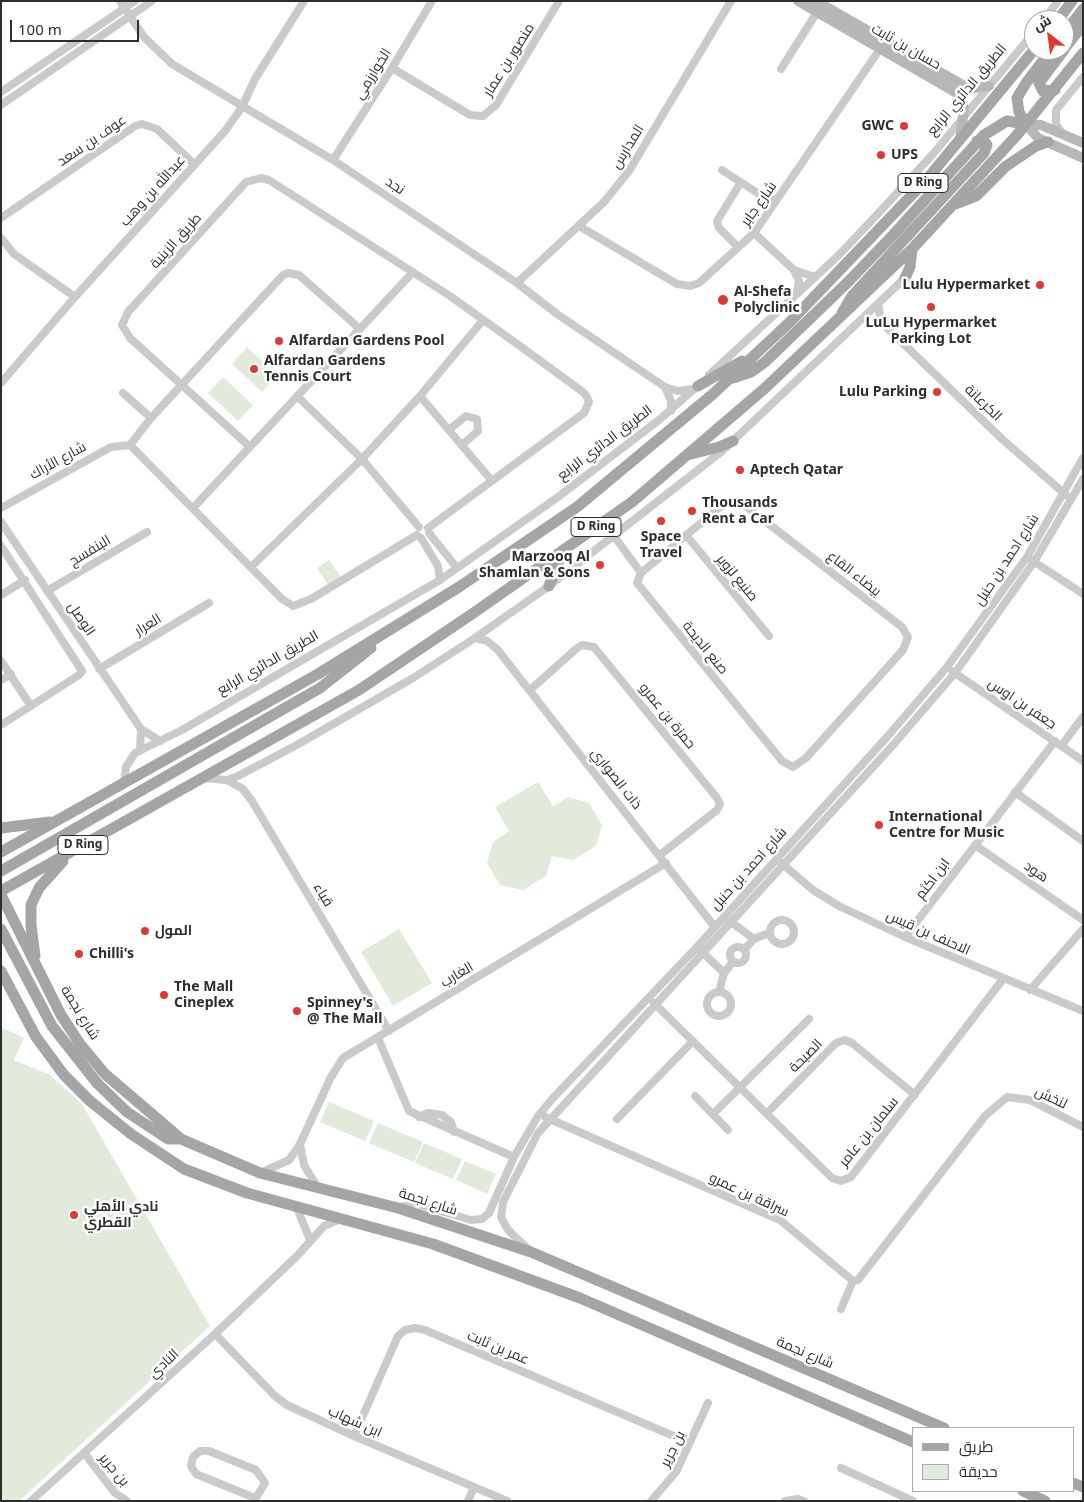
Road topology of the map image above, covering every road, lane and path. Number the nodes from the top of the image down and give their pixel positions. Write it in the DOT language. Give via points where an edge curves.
graph roads {
  1 [pos="120,1"];
  2 [pos="135,1"];
  3 [pos="152,1"];
  4 [pos="304,1"];
  5 [pos="432,1"];
  6 [pos="559,1"];
  7 [pos="731,1"];
  8 [pos="798,1"];
  9 [pos="819,7"];
  10 [pos="124,9"];
  11 [pos="1083,9"];
  12 [pos="130,17"];
  13 [pos="1074,21"];
  14 [pos="1083,25"];
  15 [pos="1074,37"];
  16 [pos="1024,44"];
  17 [pos="884,45"];
  18 [pos="1083,53"];
  19 [pos="1026,60"];
  20 [pos="1044,60"];
  21 [pos="1056,60"];
  22 [pos="392,68"];
  23 [pos="781,69"];
  24 [pos="1083,77"];
  25 [pos="989,86"];
  26 [pos="1055,90"];
  27 [pos="1,92"];
  28 [pos="1,105"];
  29 [pos="242,107"];
  30 [pos="963,117"];
  31 [pos="1026,124"];
  32 [pos="1062,133"];
  33 [pos="960,140"];
  34 [pos="977,141"];
  35 [pos="1048,142"];
  36 [pos="1083,143"];
  37 [pos="1083,158"];
  38 [pos="333,160"];
  39 [pos="194,164"];
  40 [pos="722,170"];
  41 [pos="741,182"];
  42 [pos="775,204"];
  43 [pos="955,204"];
  44 [pos="1,218"];
  45 [pos="578,226"];
  46 [pos="754,233"];
  47 [pos="1,238"];
  48 [pos="737,249"];
  49 [pos="912,249"];
  50 [pos="5,250"];
  51 [pos="794,270"];
  52 [pos="413,272"];
  53 [pos="815,277"];
  54 [pos="905,278"];
  55 [pos="517,283"];
  56 [pos="797,293"];
  57 [pos="75,297"];
  58 [pos="878,304"];
  59 [pos="483,320"];
  60 [pos="838,321"];
  61 [pos="881,322"];
  62 [pos="857,324"];
  63 [pos="360,329"];
  64 [pos="759,352"];
  65 [pos="730,379"];
  66 [pos="1,383"];
  67 [pos="182,385"];
  68 [pos="698,386"];
  69 [pos="665,387"];
  70 [pos="123,393"];
  71 [pos="297,396"];
  72 [pos="420,396"];
  73 [pos="671,411"];
  74 [pos="151,418"];
  75 [pos="450,429"];
  76 [pos="733,441"];
  77 [pos="463,444"];
  78 [pos="130,445"];
  79 [pos="250,446"];
  80 [pos="690,455"];
  81 [pos="1083,458"];
  82 [pos="362,459"];
  83 [pos="1083,479"];
  84 [pos="492,481"];
  85 [pos="1063,493"];
  86 [pos="1071,500"];
  87 [pos="1,508"];
  88 [pos="193,508"];
  89 [pos="1,522"];
  90 [pos="419,527"];
  91 [pos="429,530"];
  92 [pos="147,532"];
  93 [pos="686,535"];
  94 [pos="614,536"];
  95 [pos="419,537"];
  96 [pos="1,546"];
  97 [pos="563,550"];
  98 [pos="1027,557"];
  99 [pos="1034,562"];
  100 [pos="251,567"];
  101 [pos="457,568"];
  102 [pos="641,573"];
  103 [pos="25,580"];
  104 [pos="440,580"];
  105 [pos="550,586"];
  106 [pos="47,591"];
  107 [pos="1082,592"];
  108 [pos="1,595"];
  109 [pos="209,603"];
  110 [pos="494,625"];
  111 [pos="390,630"];
  112 [pos="769,636"];
  113 [pos="475,638"];
  114 [pos="497,649"];
  115 [pos="1,661"];
  116 [pos="947,667"];
  117 [pos="99,669"];
  118 [pos="955,673"];
  119 [pos="10,674"];
  120 [pos="1,680"];
  121 [pos="530,690"];
  122 [pos="31,706"];
  123 [pos="1083,717"];
  124 [pos="1,725"];
  125 [pos="141,730"];
  126 [pos="160,741"];
  127 [pos="1058,744"];
  128 [pos="140,751"];
  129 [pos="1083,762"];
  130 [pos="793,766"];
  131 [pos="203,778"];
  132 [pos="226,780"];
  133 [pos="124,782"];
  134 [pos="1015,792"];
  135 [pos="59,820"];
  136 [pos="1,828"];
  137 [pos="1083,840"];
  138 [pos="975,845"];
  139 [pos="1,852"];
  140 [pos="72,852"];
  141 [pos="660,855"];
  142 [pos="776,857"];
  143 [pos="666,863"];
  144 [pos="783,864"];
  145 [pos="1,871"];
  146 [pos="1,891"];
  147 [pos="1,895"];
  148 [pos="724,917"];
  149 [pos="1083,920"];
  150 [pos="731,922"];
  151 [pos="714,926"];
  152 [pos="1,929"];
  153 [pos="1083,929"];
  154 [pos="769,933"];
  155 [pos="905,937"];
  156 [pos="754,939"];
  157 [pos="696,947"];
  158 [pos="703,953"];
  159 [pos="39,972"];
  160 [pos="2,973"];
  161 [pos="724,973"];
  162 [pos="1003,979"];
  163 [pos="1030,990"];
  164 [pos="719,992"];
  165 [pos="649,998"];
  166 [pos="656,1005"];
  167 [pos="1083,1011"];
  168 [pos="808,1019"];
  169 [pos="389,1031"];
  170 [pos="378,1038"];
  171 [pos="693,1041"];
  172 [pos="741,1088"];
  173 [pos="915,1095"];
  174 [pos="695,1096"];
  175 [pos="767,1113"];
  176 [pos="713,1114"];
  177 [pos="538,1116"];
  178 [pos="549,1118"];
  179 [pos="616,1119"];
  180 [pos="1083,1127"];
  181 [pos="728,1130"];
  182 [pos="181,1139"];
  183 [pos="300,1144"];
  184 [pos="514,1157"];
  185 [pos="260,1173"];
  186 [pos="319,1190"];
  187 [pos="297,1208"];
  188 [pos="398,1208"];
  189 [pos="342,1218"];
  190 [pos="310,1240"];
  191 [pos="531,1252"];
  192 [pos="852,1281"];
  193 [pos="841,1309"];
  194 [pos="215,1334"];
  195 [pos="708,1403"];
  196 [pos="942,1427"];
  197 [pos="354,1436"];
  198 [pos="912,1442"];
  199 [pos="690,1443"];
  200 [pos="85,1454"];
  201 [pos="840,1468"];
  202 [pos="474,1487"];
  203 [pos="1025,1492"];
  204 [pos="254,1499"];
  205 [pos="31,1501"];
  206 [pos="127,1501"];
  207 [pos="468,1501"];
  208 [pos="507,1501"];
  209 [pos="651,1501"];
  210 [pos="785,1501"];
  211 [pos="804,1501"];
  212 [pos="913,1501"];
  213 [pos="1045,1501"];
  1 -- 10 [label="street, نجد"];
  2 -- 10 [label="street"];
  3 -- 12 [label="street"];
  4 -- 29 [label="street, عبدالله بن وهب"];
  5 -- 22 [label="street, الخوارزمي"];
  6 -- 22 [label="street, منصور بن عمار" via="496,105 483,116 470,115"];
  7 -- 45 [label="street, المدارس" via="629,171 604,202"];
  8 -- 9 [label="street, حسان بن ثابت"];
  9 -- 17 [label="street, حسان بن ثابت"];
  9 -- 23 [label="street"];
  10 -- 12 [label="street, نجد"];
  10 -- 27 [label="street"];
  11 -- 13 [label="main road"];
  12 -- 28 [label="street"];
  12 -- 29 [label="street, نجد" via="144,37 172,64"];
  14 -- 15 [label="main road"];
  16 -- 25 [label="street, الطريق الدائري الرابع"];
  17 -- 25 [label="street, حسان بن ثابت" via="967,87"];
  17 -- 30 [label="street, حسان بن ثابت" via="956,92 964,104"];
  17 -- 42 [label="street, شارع جابر"];
  18 -- 26 [label="main road, D Ring"];
  19 -- 33 [label="main road, الطريق الدائري الرابع / D Ring"];
  20 -- 31 [label="main road" via="1019,95 1018,112"];
  21 -- 26 [label="main road" via="1038,83 1043,91"];
  22 -- 38 [label="street, الخوارزمي"];
  24 -- 32 [label="street" via="1056,110 1056,124"];
  25 -- 30 [label="street, الطريق الدائري الرابع"];
  26 -- 31 [label="main road, D Ring"];
  29 -- 38 [label="street, نجد"];
  29 -- 39 [label="street, عبدالله بن وهب"];
  30 -- 33 [label="street, حسان بن ثابت"];
  30 -- 53 [label="street, الطريق الدائري الرابع" via="887,204"];
  31 -- 32 [label="street" via="1037,124"];
  31 -- 34 [label="main road" via="1007,122"];
  31 -- 35 [label="street" via="1034,135"];
  31 -- 43 [label="main road, D Ring"];
  32 -- 36 [label="street"];
  33 -- 64 [label="main road, الطريق الدائري الرابع / D Ring" via="915,192"];
  34 -- 60 [label="main road" via="984,141 987,145 984,153 852,296"];
  34 -- 65 [label="main road" via="893,235 764,362 751,372"];
  35 -- 37 [label="street"];
  35 -- 43 [label="main road" via="1036,146 1005,167 970,200"];
  38 -- 55 [label="street, نجد"];
  39 -- 44 [label="street, عوف بن سعد" via="157,129 142,124"];
  39 -- 57 [label="street, عبدالله بن وهب"];
  40 -- 41 [label="street"];
  41 -- 42 [label="street"];
  41 -- 48 [label="street" via="717,221"];
  42 -- 46 [label="street, شارع جابر"];
  43 -- 49 [label="main road, D Ring"];
  45 -- 48 [label="street, شارع جابر" via="682,286 699,283"];
  45 -- 55 [label="street, المدارس"];
  46 -- 48 [label="street, شارع جابر"];
  46 -- 51 [label="street"];
  47 -- 50 [label="street"];
  49 -- 54 [label="main road"];
  49 -- 60 [label="main road, D Ring"];
  50 -- 57 [label="street"];
  51 -- 53 [label="street"];
  51 -- 56 [label="street" via="799,281"];
  52 -- 59 [label="street"];
  52 -- 63 [label="street"];
  52 -- 67 [label="street, طريق الزينية" via="269,180 254,178 246,182 128,312 122,325 130,338"];
  53 -- 56 [label="street, الطريق الدائري الرابع"];
  54 -- 58 [label="street"];
  55 -- 69 [label="street, نجد"];
  56 -- 68 [label="street, الطريق الدائري الرابع"];
  57 -- 66 [label="street, عبدالله بن وهب"];
  58 -- 61 [label="street"];
  58 -- 62 [label="street"];
  59 -- 72 [label="street"];
  59 -- 84 [label="street" via="583,392 589,402 584,413"];
  60 -- 80 [label="main road, D Ring"];
  61 -- 62 [label="street" via="869,320"];
  61 -- 85 [label="street, الكرعانة"];
  62 -- 76 [label="street"];
  63 -- 67 [label="street" via="299,275 288,272"];
  63 -- 71 [label="street"];
  64 -- 65 [label="main road, الطريق الدائري الرابع / D Ring"];
  64 -- 68 [label="main road"];
  65 -- 111 [label="main road, الطريق الدائري الرابع / D Ring" via="577,507"];
  67 -- 74 [label="street"];
  67 -- 79 [label="street"];
  68 -- 69 [label="street" via="678,391"];
  68 -- 73 [label="street, الطريق الدائري الرابع"];
  69 -- 73 [label="street"];
  70 -- 74 [label="street"];
  71 -- 79 [label="street"];
  71 -- 82 [label="street"];
  72 -- 75 [label="street"];
  72 -- 82 [label="street"];
  73 -- 101 [label="street, الطريق الدائري الرابع"];
  74 -- 78 [label="street"];
  75 -- 77 [label="street"];
  75 -- 77 [label="street" via="466,416 477,419 478,431"];
  76 -- 80 [label="main road"];
  76 -- 94 [label="street"];
  77 -- 84 [label="street"];
  78 -- 87 [label="street, شارع الأراك" via="112,447"];
  78 -- 88 [label="street"];
  79 -- 88 [label="street"];
  80 -- 97 [label="main road, D Ring" via="632,502"];
  81 -- 85 [label="street, شارع احمد بن حنبل"];
  82 -- 90 [label="street"];
  82 -- 100 [label="street"];
  83 -- 86 [label="street, شارع احمد بن حنبل"];
  84 -- 91 [label="street"];
  85 -- 86 [label="street, الكرعانة"];
  85 -- 98 [label="street, شارع احمد بن حنبل"];
  86 -- 99 [label="street, شارع احمد بن حنبل"];
  88 -- 100 [label="street"];
  89 -- 106 [label="street, الوصل"];
  90 -- 91 [label="street" via="424,525"];
  90 -- 95 [label="street"];
  91 -- 95 [label="street" via="426,537"];
  91 -- 101 [label="street"];
  92 -- 106 [label="street, البنفسج"];
  93 -- 102 [label="street, بيضاء القاع"];
  93 -- 112 [label="street, صنيع لزوير"];
  93 -- 130 [label="street, بيضاء القاع" via="726,503 737,502 906,632 908,637 903,650 806,758"];
  94 -- 102 [label="street, صنع الديحة"];
  94 -- 105 [label="street"];
  95 -- 100 [label="street" via="311,600 293,606"];
  95 -- 104 [label="street" via="438,566"];
  96 -- 103 [label="street"];
  97 -- 105 [label="main road"];
  97 -- 131 [label="main road, D Ring" via="359,690"];
  98 -- 99 [label="street"];
  98 -- 116 [label="street, شارع احمد بن حنبل"];
  99 -- 107 [label="street"];
  99 -- 118 [label="street, شارع احمد بن حنبل"];
  101 -- 104 [label="street, الطريق الدائري الرابع"];
  102 -- 130 [label="street, صنع الديحة" via="637,583 640,589 782,761"];
  103 -- 108 [label="street"];
  103 -- 122 [label="street" via="82,671"];
  104 -- 126 [label="street, الطريق الدائري الرابع"];
  105 -- 110 [label="street"];
  106 -- 117 [label="street, الوصل"];
  109 -- 117 [label="street, العرار"];
  110 -- 113 [label="street"];
  110 -- 114 [label="street"];
  111 -- 133 [label="main road, الطريق الدائري الرابع / D Ring"];
  111 -- 145 [label="main road" via="320,688"];
  113 -- 114 [label="street, ذات الصواري" via="487,641"];
  113 -- 132 [label="street" via="295,746"];
  114 -- 121 [label="street, ذات الصواري"];
  115 -- 119 [label="street"];
  116 -- 118 [label="street, جعفر بن اوس"];
  116 -- 142 [label="street, شارع احمد بن حنبل"];
  117 -- 125 [label="street, الوصل"];
  118 -- 127 [label="street, جعفر بن اوس"];
  118 -- 144 [label="street, شارع احمد بن حنبل"];
  119 -- 120 [label="street"];
  119 -- 122 [label="street"];
  121 -- 141 [label="street, ذات الصواري"];
  121 -- 141 [label="street, حمزة بن عمرو" via="576,649 582,645 594,647 717,798 720,804 717,810"];
  122 -- 124 [label="street"];
  123 -- 127 [label="street, ابن اكثم"];
  125 -- 126 [label="street, الوصل"];
  125 -- 128 [label="street"];
  126 -- 128 [label="street, الطريق الدائري الرابع"];
  127 -- 129 [label="street, جعفر بن اوس"];
  127 -- 134 [label="street, ابن اكثم"];
  128 -- 133 [label="street, الطريق الدائري الرابع" via="128,762"];
  131 -- 132 [label="street"];
  131 -- 140 [label="main road, D Ring"];
  132 -- 169 [label="street, قباء" via="243,789 252,801"];
  133 -- 135 [label="main road, الطريق الدائري الرابع / D Ring"];
  134 -- 137 [label="street"];
  134 -- 138 [label="street, ابن اكثم"];
  135 -- 136 [label="main road"];
  135 -- 139 [label="main road, الطريق الدائري الرابع / D Ring"];
  138 -- 149 [label="street, هود"];
  138 -- 155 [label="street, ابن اكثم"];
  140 -- 146 [label="main road, D Ring"];
  140 -- 159 [label="main road" via="43,883 32,905 30,925"];
  141 -- 143 [label="street, ذات الصواري"];
  142 -- 144 [label="street, الاحنف بن قيس"];
  142 -- 148 [label="street, شارع احمد بن حنبل"];
  143 -- 151 [label="street, ذات الصواري"];
  143 -- 169 [label="street, الغارب"];
  144 -- 150 [label="street, شارع احمد بن حنبل"];
  144 -- 155 [label="street, الاحنف بن قيس" via="826,899"];
  147 -- 159 [label="main road, شارع نجمة"];
  148 -- 150 [label="street"];
  148 -- 151 [label="street, شارع احمد بن حنبل"];
  150 -- 156 [label="street"];
  150 -- 158 [label="street, شارع احمد بن حنبل"];
  151 -- 157 [label="street, شارع احمد بن حنبل"];
  152 -- 182 [label="main road" via="52,1026 97,1083 127,1112 168,1139"];
  153 -- 163 [label="street"];
  154 -- 156 [label="street"];
  155 -- 162 [label="street, الاحنف بن قيس"];
  156 -- 161 [label="street" via="744,950 744,961 733,962"];
  157 -- 158 [label="street"];
  157 -- 165 [label="street, شارع احمد بن حنبل"];
  158 -- 161 [label="street"];
  158 -- 166 [label="street, شارع احمد بن حنبل"];
  159 -- 182 [label="main road, شارع نجمة" via="61,1015 105,1074"];
  160 -- 187 [label="main road" via="36,1037 64,1075 131,1134 184,1169 247,1194"];
  161 -- 164 [label="street"];
  162 -- 163 [label="street, الاحنف بن قيس"];
  162 -- 173 [label="street, سلمان بن عامر"];
  163 -- 167 [label="street, الاحنف بن قيس"];
  165 -- 166 [label="street, سلمان بن عامر"];
  165 -- 177 [label="street, شارع احمد بن حنبل"];
  166 -- 171 [label="street, سلمان بن عامر"];
  166 -- 178 [label="street, شارع احمد بن حنبل"];
  168 -- 172 [label="street"];
  169 -- 170 [label="street, الغارب"];
  170 -- 183 [label="street, الغارب" via="342,1058"];
  170 -- 184 [label="street" via="409,1111"];
  171 -- 172 [label="street, سلمان بن عامر"];
  171 -- 179 [label="street"];
  172 -- 175 [label="street, سلمان بن عامر"];
  172 -- 176 [label="street"];
  173 -- 175 [label="street, الصبحة" via="852,1043 844,1040 836,1044"];
  173 -- 175 [label="street, سلمان بن عامر" via="851,1176 841,1181 832,1178"];
  174 -- 176 [label="street"];
  176 -- 181 [label="street"];
  177 -- 178 [label="street, سراقة بن عمرو"];
  177 -- 184 [label="street, شارع احمد بن حنبل"];
  178 -- 191 [label="street, شارع احمد بن حنبل" via="526,1153 503,1202 501,1217 508,1230"];
  178 -- 192 [label="street, سراقة بن عمرو" via="780,1220"];
  180 -- 192 [label="street, لنخش" via="1030,1100 1007,1097 985,1116 858,1280"];
  182 -- 185 [label="main road, شارع نجمة"];
  183 -- 185 [label="street, الغارب" via="289,1160"];
  183 -- 186 [label="street" via="304,1165"];
  184 -- 188 [label="street, شارع احمد بن حنبل" via="484,1218 471,1220 413,1202"];
  185 -- 186 [label="main road, شارع نجمة"];
  186 -- 188 [label="main road, شارع نجمة"];
  187 -- 189 [label="main road"];
  187 -- 190 [label="street"];
  188 -- 191 [label="main road, شارع نجمة"];
  189 -- 190 [label="street, النادي" via="324,1226"];
  189 -- 198 [label="main road" via="433,1244 580,1298"];
  190 -- 194 [label="street, النادي"];
  191 -- 196 [label="main road, شارع نجمة"];
  192 -- 193 [label="street"];
  194 -- 197 [label="street, ابن شهاب" via="281,1400"];
  194 -- 200 [label="street, النادي"];
  195 -- 199 [label="street, بن جرير"];
  197 -- 199 [label="street, عمر بن ثابت" via="398,1336 415,1328"];
  197 -- 202 [label="street, ابن شهاب"];
  199 -- 209 [label="street, بن جرير" via="676,1472"];
  200 -- 205 [label="street, النادي"];
  200 -- 206 [label="street, بن جرير" via="114,1493"];
  201 -- 212 [label="street"];
  202 -- 207 [label="street"];
  202 -- 208 [label="street, ابن شهاب"];
  203 -- 213 [label="main road"];
  204 -- 204 [label="street" via="265,1483 256,1470 209,1451 200,1451 193,1457 191,1466 196,1474"];
  210 -- 211 [label="street"];
}
